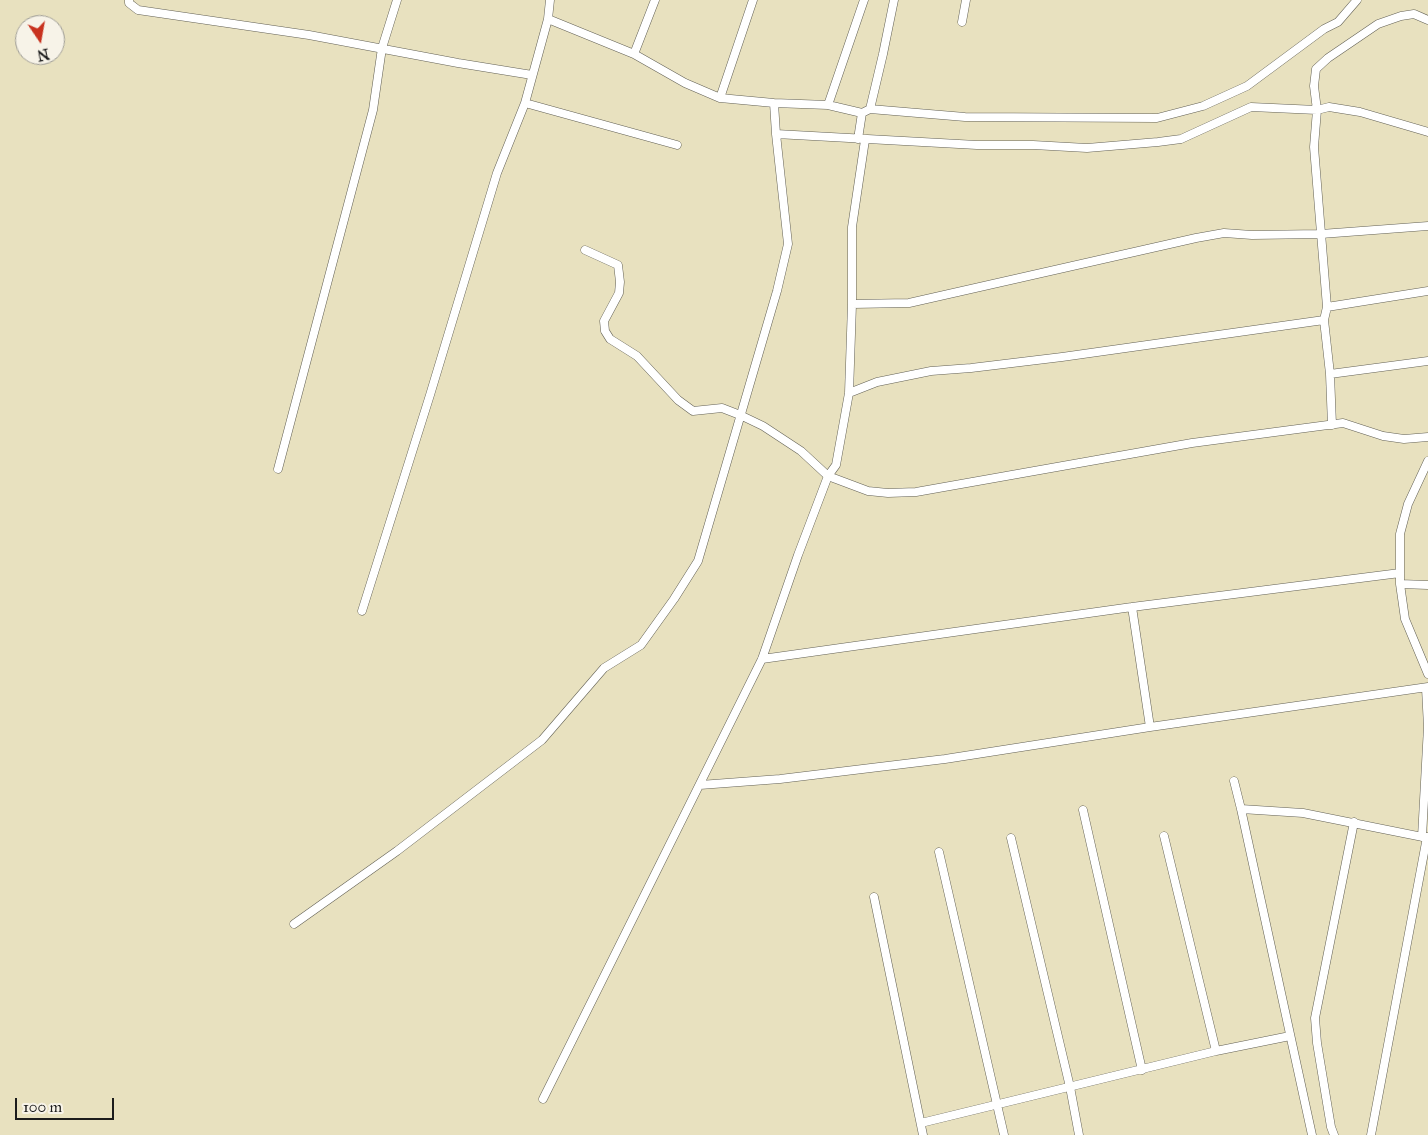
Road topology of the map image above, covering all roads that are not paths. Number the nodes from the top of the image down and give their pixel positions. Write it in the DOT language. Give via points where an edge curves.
graph roads {
  1 [pos="128,0"];
  2 [pos="397,0"];
  3 [pos="550,0"];
  4 [pos="655,0"];
  5 [pos="753,0"];
  6 [pos="864,0"];
  7 [pos="894,0"];
  8 [pos="966,0"];
  9 [pos="1357,0"];
  10 [pos="548,19"];
  11 [pos="1428,20"];
  12 [pos="962,22"];
  13 [pos="382,48"];
  14 [pos="634,54"];
  15 [pos="532,75"];
  16 [pos="720,98"];
  17 [pos="526,103"];
  18 [pos="774,103"];
  19 [pos="828,105"];
  20 [pos="870,109"];
  21 [pos="1317,110"];
  22 [pos="862,113"];
  23 [pos="1428,132"];
  24 [pos="776,134"];
  25 [pos="861,140"];
  26 [pos="677,145"];
  27 [pos="1428,226"];
  28 [pos="1321,234"];
  29 [pos="585,250"];
  30 [pos="1428,291"];
  31 [pos="852,304"];
  32 [pos="1327,307"];
  33 [pos="1324,320"];
  34 [pos="1428,360"];
  35 [pos="1330,374"];
  36 [pos="850,393"];
  37 [pos="740,415"];
  38 [pos="1332,425"];
  39 [pos="1428,437"];
  40 [pos="1428,461"];
  41 [pos="278,469"];
  42 [pos="828,476"];
  43 [pos="1400,573"];
  44 [pos="1400,584"];
  45 [pos="1428,585"];
  46 [pos="1132,607"];
  47 [pos="362,611"];
  48 [pos="762,659"];
  49 [pos="1426,665"];
  50 [pos="1428,674"];
  51 [pos="1427,687"];
  52 [pos="1150,727"];
  53 [pos="1234,781"];
  54 [pos="700,785"];
  55 [pos="1241,809"];
  56 [pos="1083,810"];
  57 [pos="1354,822"];
  58 [pos="1164,836"];
  59 [pos="1426,837"];
  60 [pos="1011,838"];
  61 [pos="938,852"];
  62 [pos="874,897"];
  63 [pos="294,924"];
  64 [pos="1290,1036"];
  65 [pos="1216,1051"];
  66 [pos="1142,1070"];
  67 [pos="1070,1087"];
  68 [pos="544,1099"];
  69 [pos="997,1104"];
  70 [pos="921,1123"];
  71 [pos="923,1135"];
  72 [pos="1004,1135"];
  73 [pos="1079,1135"];
  74 [pos="1312,1135"];
  75 [pos="1334,1135"];
  76 [pos="1371,1135"];
  1 -- 13 [label="street" via="138,10"];
  2 -- 13 [label="street"];
  3 -- 10 [label="street"];
  4 -- 14 [label="street"];
  5 -- 16 [label="street"];
  6 -- 19 [label="street"];
  7 -- 20 [label="street"];
  8 -- 12 [label="street"];
  9 -- 20 [label="street" via="1338,22 1247,86 1203,106 1157,118 965,117"];
  10 -- 14 [label="street"];
  10 -- 15 [label="street"];
  11 -- 21 [label="street" via="1414,14 1378,24 1328,58 1316,69"];
  13 -- 15 [label="street"];
  13 -- 41 [label="street" via="373,110"];
  14 -- 16 [label="street" via="685,83"];
  15 -- 17 [label="street"];
  16 -- 18 [label="street"];
  17 -- 26 [label="street"];
  17 -- 47 [label="street" via="497,173"];
  18 -- 19 [label="street"];
  18 -- 24 [label="street"];
  19 -- 22 [label="street"];
  20 -- 22 [label="street"];
  21 -- 23 [label="street" via="1329,107 1360,112"];
  21 -- 25 [label="street" via="1251,108 1180,139 1087,148"];
  21 -- 28 [label="street" via="1314,147"];
  22 -- 25 [label="street"];
  24 -- 25 [label="street"];
  24 -- 37 [label="street" via="788,244"];
  25 -- 31 [label="street" via="852,227"];
  27 -- 28 [label="street"];
  28 -- 31 [label="street" via="1224,233 909,303"];
  28 -- 32 [label="street"];
  29 -- 37 [label="street" via="618,265 619,293 604,321 610,339 637,356 678,400 693,411 722,408"];
  30 -- 32 [label="street"];
  31 -- 36 [label="street"];
  32 -- 33 [label="street"];
  33 -- 35 [label="street"];
  33 -- 36 [label="street" via="1044,359 931,370 877,382"];
  34 -- 35 [label="street"];
  35 -- 38 [label="street"];
  36 -- 42 [label="street" via="836,465"];
  37 -- 42 [label="street" via="801,451"];
  37 -- 63 [label="street" via="698,561 641,645 604,668 542,740 397,851"];
  38 -- 39 [label="street" via="1343,423 1404,439"];
  38 -- 42 [label="street" via="1192,444 916,492 868,491"];
  40 -- 43 [label="street" via="1408,504 1400,534"];
  42 -- 48 [label="street"];
  43 -- 44 [label="street"];
  43 -- 46 [label="street"];
  44 -- 45 [label="street"];
  44 -- 49 [label="street" via="1405,619"];
  46 -- 48 [label="street"];
  46 -- 52 [label="street"];
  48 -- 54 [label="street"];
  49 -- 50 [label="street"];
  51 -- 52 [label="street"];
  51 -- 59 [label="street"];
  52 -- 54 [label="street" via="906,764 780,780"];
  53 -- 55 [label="street"];
  54 -- 68 [label="street"];
  55 -- 57 [label="street" via="1303,812"];
  55 -- 64 [label="street"];
  56 -- 66 [label="street"];
  57 -- 59 [label="street"];
  57 -- 75 [label="street" via="1315,1018"];
  58 -- 65 [label="street"];
  59 -- 76 [label="street"];
  60 -- 67 [label="street"];
  61 -- 69 [label="street"];
  62 -- 70 [label="street"];
  64 -- 65 [label="street"];
  64 -- 74 [label="street"];
  65 -- 66 [label="street"];
  66 -- 67 [label="street"];
  67 -- 69 [label="street"];
  67 -- 73 [label="street"];
  69 -- 70 [label="street"];
  69 -- 72 [label="street"];
  70 -- 71 [label="street"];
}
